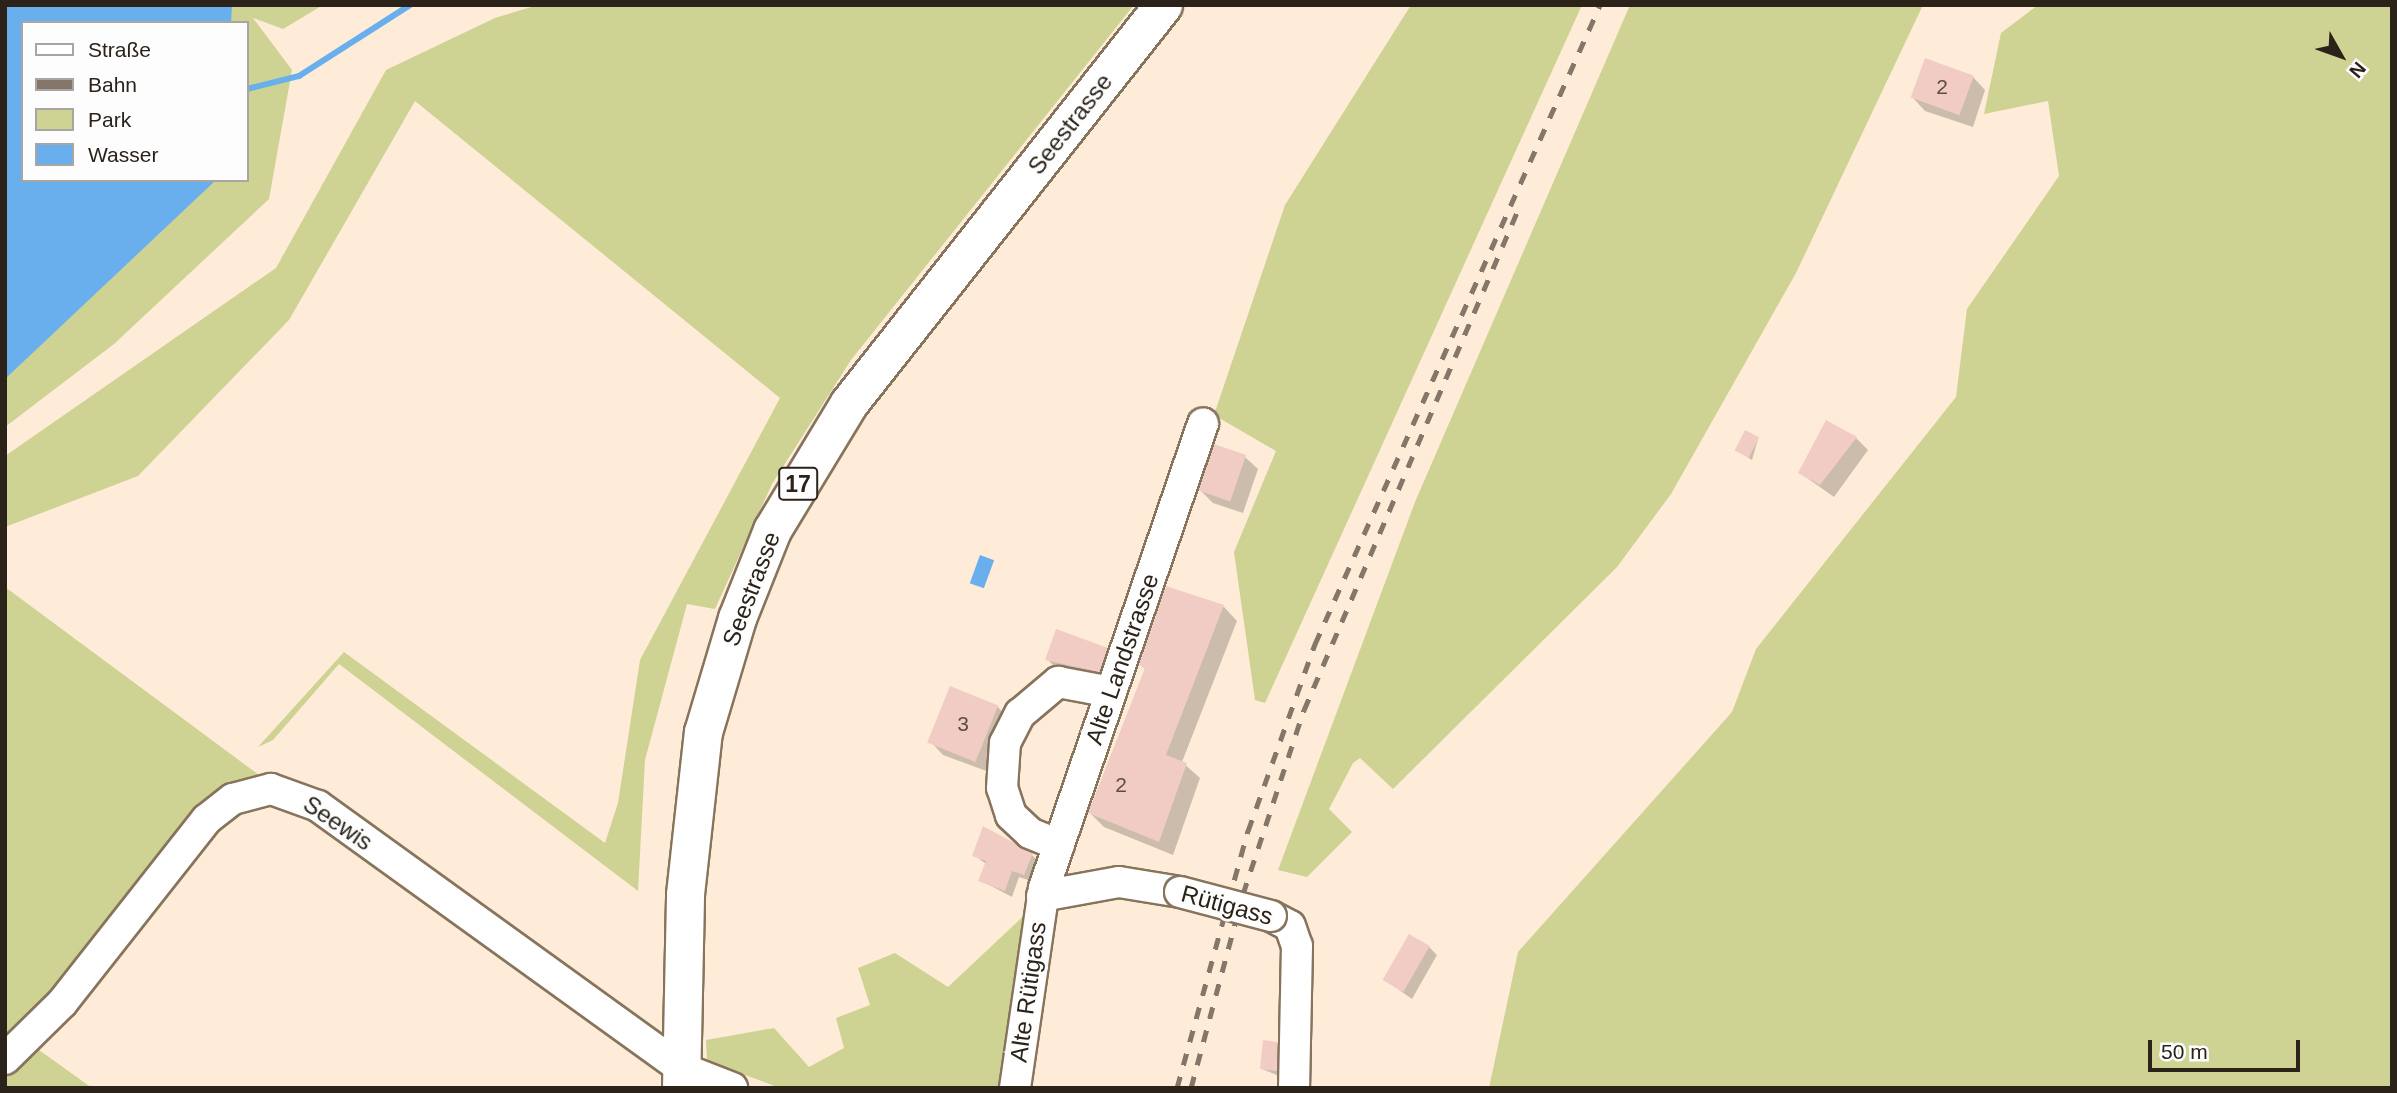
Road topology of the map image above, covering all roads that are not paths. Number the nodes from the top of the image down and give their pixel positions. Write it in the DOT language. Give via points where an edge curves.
graph roads {
  1 [pos="1163,5"];
  2 [pos="1203,423"];
  3 [pos="1111,692"];
  4 [pos="1059,845"];
  5 [pos="1042,896"];
  6 [pos="5,1059"];
  7 [pos="681,1078"];
  8 [pos="732,1088"];
  9 [pos="1015,1088"];
  10 [pos="1294,1088"];
  1 -- 7 [label="main road, Seestrasse / 17" via="849,403 772,530 737,618 704,732 686,881"];
  2 -- 3 [label="street, Alte Landstrasse"];
  3 -- 4 [label="street, Alte Landstrasse"];
  3 -- 4 [label="street" via="1058,682 1026,707 1005,743 1002,788 1012,815 1030,833"];
  4 -- 5 [label="street, Alte Landstrasse"];
  5 -- 9 [label="street, Alte Rütigass"];
  5 -- 10 [label="street, Rütigass, bridge" via="1092,877 1181,892 1270,916 1290,926 1297,946"];
  6 -- 7 [label="street, Seewis" via="62,1003 207,819 233,799 271,789 318,806"];
  7 -- 8 [label="street, Seewis"];
}
